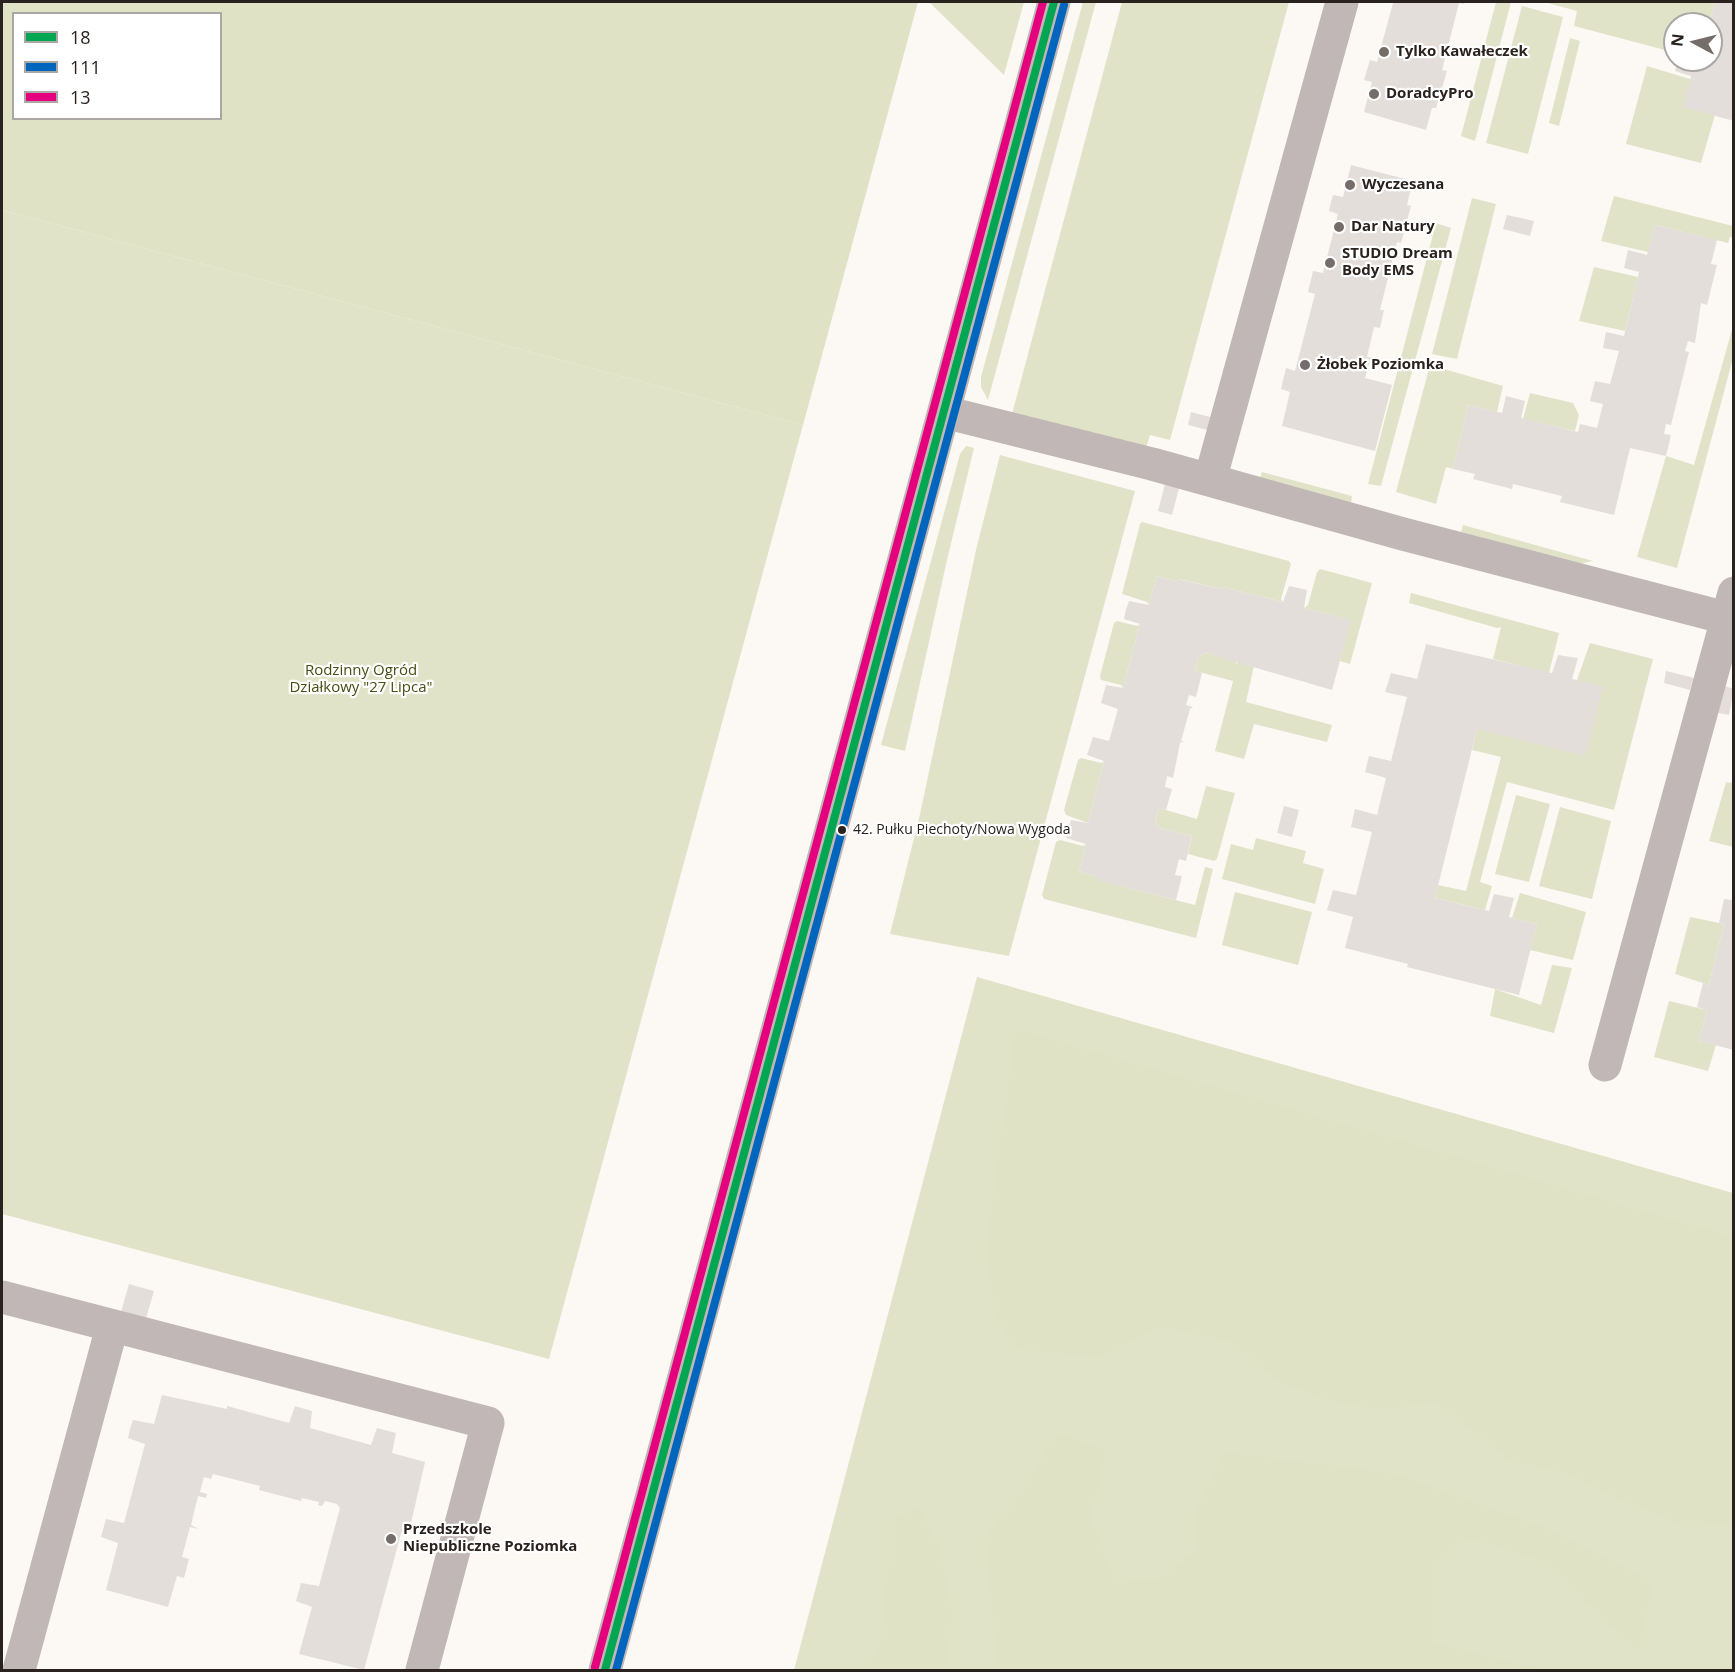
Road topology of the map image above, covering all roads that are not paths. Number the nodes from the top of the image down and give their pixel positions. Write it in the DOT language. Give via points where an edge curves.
graph roads {
  1 [pos="1054,2"];
  2 [pos="1342,2"];
  3 [pos="944,412"];
  4 [pos="1209,480"];
  5 [pos="1731,611"];
  6 [pos="1605,1065"];
  7 [pos="2,1297"];
  8 [pos="112,1327"];
  9 [pos="19,1671"];
  10 [pos="422,1671"];
  11 [pos="605,1671"];
  1 -- 3 [label="street"];
  2 -- 4 [label="street"];
  3 -- 4 [label="street"];
  3 -- 11 [label="street"];
  4 -- 5 [label="street" via="1412,536"];
  5 -- 6 [label="street"];
  7 -- 8 [label="street"];
  8 -- 9 [label="street"];
  8 -- 10 [label="street" via="488,1423"];
}
